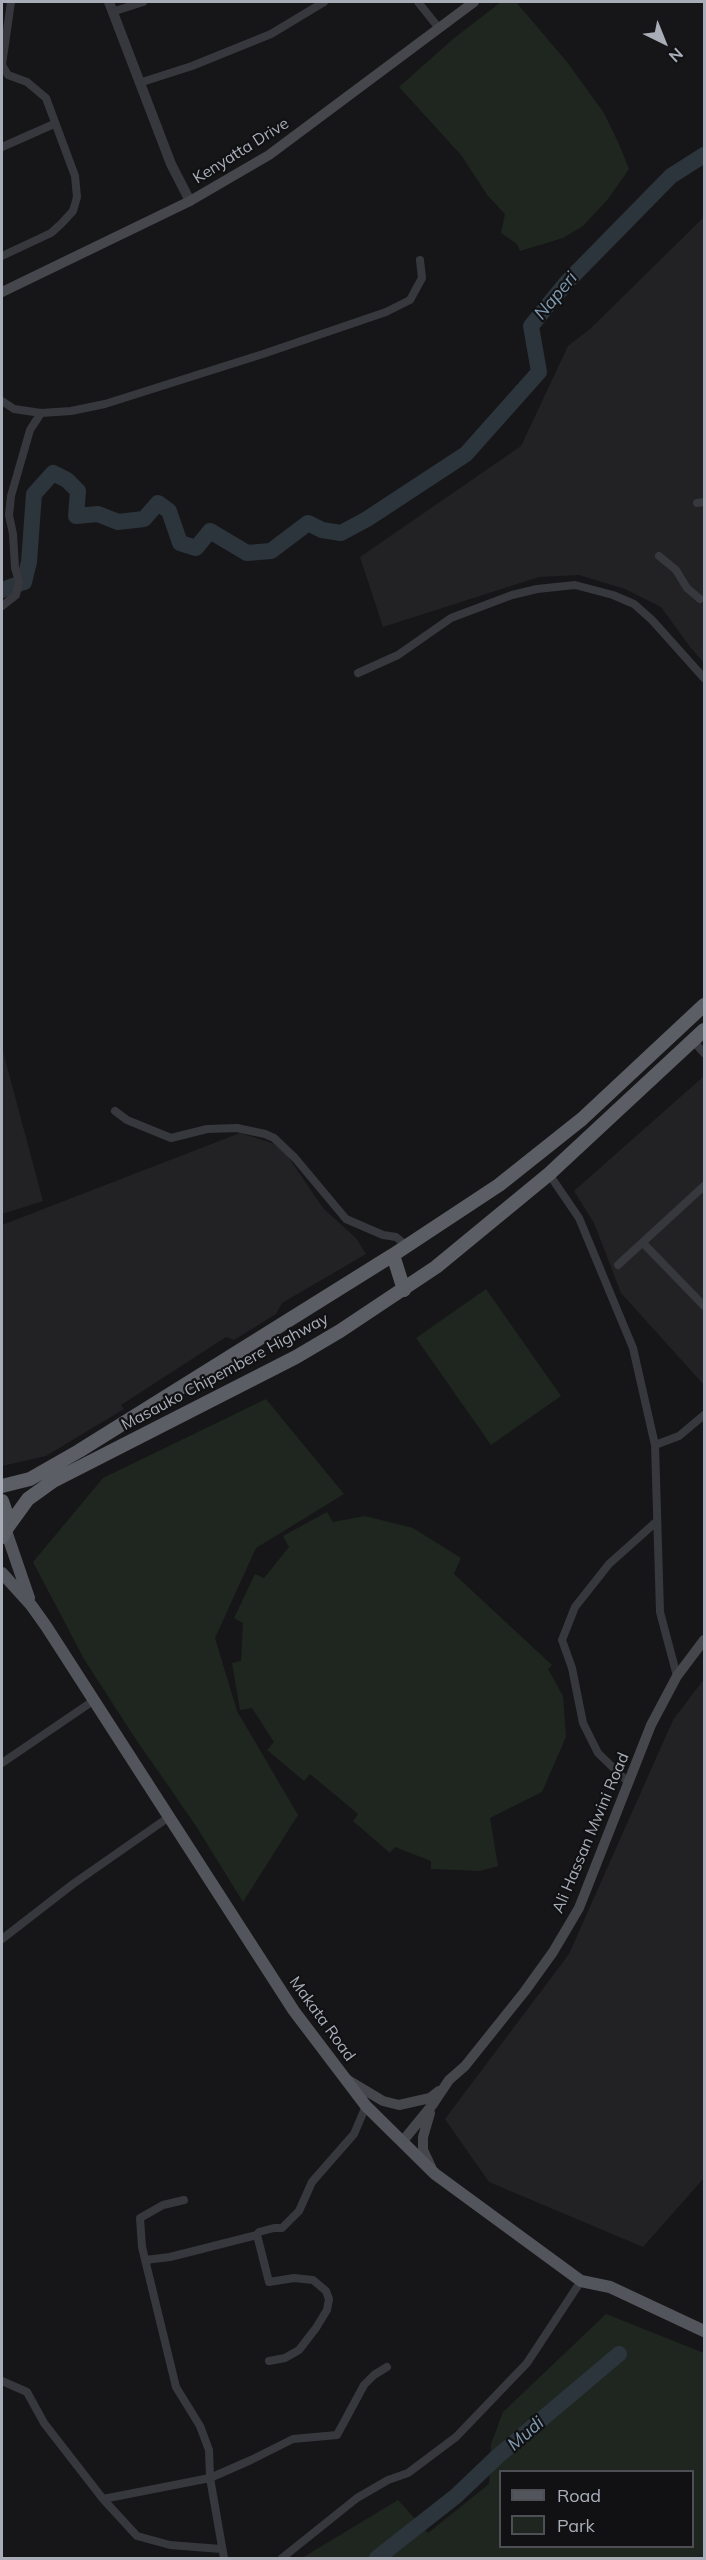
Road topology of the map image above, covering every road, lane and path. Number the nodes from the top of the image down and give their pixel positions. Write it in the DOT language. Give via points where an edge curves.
graph roads {
  1 [pos="11,2"];
  2 [pos="143,2"];
  3 [pos="324,2"];
  4 [pos="418,2"];
  5 [pos="474,2"];
  6 [pos="111,7"];
  7 [pos="438,27"];
  8 [pos="140,83"];
  9 [pos="54,124"];
  10 [pos="2,147"];
  11 [pos="190,201"];
  12 [pos="2,256"];
  13 [pos="420,260"];
  14 [pos="2,292"];
  15 [pos="2,401"];
  16 [pos="41,414"];
  17 [pos="659,556"];
  18 [pos="700,599"];
  19 [pos="2,606"];
  20 [pos="358,673"];
  21 [pos="705,678"];
  22 [pos="705,1005"];
  23 [pos="705,1030"];
  24 [pos="693,1041"];
  25 [pos="705,1053"];
  26 [pos="115,1111"];
  27 [pos="549,1174"];
  28 [pos="705,1186"];
  29 [pos="643,1243"];
  30 [pos="407,1246"];
  31 [pos="393,1255"];
  32 [pos="618,1265"];
  33 [pos="404,1290"];
  34 [pos="705,1306"];
  35 [pos="705,1415"];
  36 [pos="655,1445"];
  37 [pos="2,1486"];
  38 [pos="2,1501"];
  39 [pos="656,1522"];
  40 [pos="5,1532"];
  41 [pos="2,1574"];
  42 [pos="31,1605"];
  43 [pos="705,1640"];
  44 [pos="677,1676"];
  45 [pos="93,1701"];
  46 [pos="2,1763"];
  47 [pos="629,1783"];
  48 [pos="169,1816"];
  49 [pos="2,1939"];
  50 [pos="345,2078"];
  51 [pos="448,2080"];
  52 [pos="433,2104"];
  53 [pos="366,2106"];
  54 [pos="402,2142"];
  55 [pos="435,2174"];
  56 [pos="184,2200"];
  57 [pos="257,2235"];
  58 [pos="145,2260"];
  59 [pos="582,2281"];
  60 [pos="705,2331"];
  61 [pos="269,2361"];
  62 [pos="387,2367"];
  63 [pos="2,2380"];
  64 [pos="210,2478"];
  65 [pos="103,2499"];
  66 [pos="221,2549"];
  67 [pos="224,2559"];
  68 [pos="282,2559"];
  1 -- 9 [label="street" via="2,65 8,75 27,82 46,98"];
  2 -- 6 [label="street"];
  3 -- 8 [label="street" via="271,34"];
  4 -- 7 [label="street"];
  5 -- 7 [label="main road, Kenyatta Drive"];
  6 -- 8 [label="street"];
  7 -- 11 [label="main road, Kenyatta Drive" via="340,104"];
  8 -- 11 [label="street" via="171,164"];
  9 -- 10 [label="street"];
  9 -- 12 [label="street" via="75,176 77,197 73,211 51,232"];
  11 -- 14 [label="main road, Kenyatta Drive"];
  13 -- 16 [label="street" via="422,278 410,300 386,312 105,404"];
  15 -- 16 [label="street" via="14,409"];
  16 -- 19 [label="street" via="30,430 11,496 9,515 19,582 16,595"];
  17 -- 18 [label="street"];
  20 -- 21 [label="street" via="398,655 451,618 512,595 575,585 634,604"];
  22 -- 30 [label="highway, Masauko Chipembere Highway" via="549,1146 499,1185"];
  23 -- 24 [label="highway, Masauko Chipembere Highway"];
  24 -- 25 [label="street"];
  24 -- 27 [label="highway, Masauko Chipembere Highway"];
  26 -- 30 [label="street" via="135,1124 171,1138 230,1128 274,1138 346,1219 383,1236 396,1237"];
  27 -- 33 [label="highway, Masauko Chipembere Highway"];
  27 -- 36 [label="street" via="579,1218 633,1348"];
  28 -- 29 [label="street"];
  29 -- 32 [label="street"];
  29 -- 34 [label="street"];
  30 -- 31 [label="highway, Masauko Chipembere Highway"];
  31 -- 33 [label="highway"];
  31 -- 37 [label="highway, Masauko Chipembere Highway" via="49,1470"];
  33 -- 40 [label="highway, Masauko Chipembere Highway" via="296,1357 53,1480 28,1499"];
  35 -- 36 [label="street" via="679,1436"];
  36 -- 39 [label="street"];
  38 -- 40 [label="highway" via="8,1518"];
  39 -- 44 [label="street" via="660,1612"];
  39 -- 47 [label="street" via="609,1563 575,1607 562,1640 584,1722 598,1753"];
  40 -- 42 [label="main road, Makata Road"];
  41 -- 42 [label="main road, Makata Road"];
  42 -- 45 [label="main road, Makata Road"];
  43 -- 44 [label="main road, Ali Hassan Mwini Road"];
  44 -- 47 [label="main road, Ali Hassan Mwini Road" via="651,1725"];
  45 -- 46 [label="street"];
  45 -- 48 [label="main road, Makata Road"];
  47 -- 51 [label="main road, Ali Hassan Mwini Road" via="579,1908 553,1952 465,2066"];
  48 -- 49 [label="street"];
  48 -- 50 [label="main road, Makata Road" via="294,2011"];
  50 -- 51 [label="main road" via="383,2101 399,2105 430,2098"];
  50 -- 53 [label="main road, Makata Road"];
  51 -- 52 [label="main road, Ali Hassan Mwini Road"];
  52 -- 54 [label="main road, Ali Hassan Mwini Road"];
  52 -- 55 [label="main road" via="423,2150"];
  53 -- 54 [label="main road, Makata Road"];
  53 -- 57 [label="street" via="354,2134 312,2182 299,2211 282,2228"];
  54 -- 55 [label="main road, Makata Road"];
  55 -- 59 [label="main road, Makata Road"];
  56 -- 58 [label="street" via="163,2205 140,2218"];
  57 -- 58 [label="street"];
  57 -- 61 [label="street" via="269,2282 313,2280 329,2299 327,2310 299,2349 285,2358"];
  58 -- 64 [label="street" via="176,2387 206,2438"];
  59 -- 60 [label="main road, Makata Road" via="610,2287"];
  59 -- 68 [label="street" via="527,2363 456,2437 408,2473 357,2498"];
  62 -- 64 [label="street" via="364,2385 337,2434 293,2439"];
  63 -- 65 [label="street" via="27,2392 44,2423"];
  64 -- 65 [label="street"];
  64 -- 66 [label="street"];
  65 -- 66 [label="street" via="136,2536 170,2545"];
  66 -- 67 [label="street"];
}
